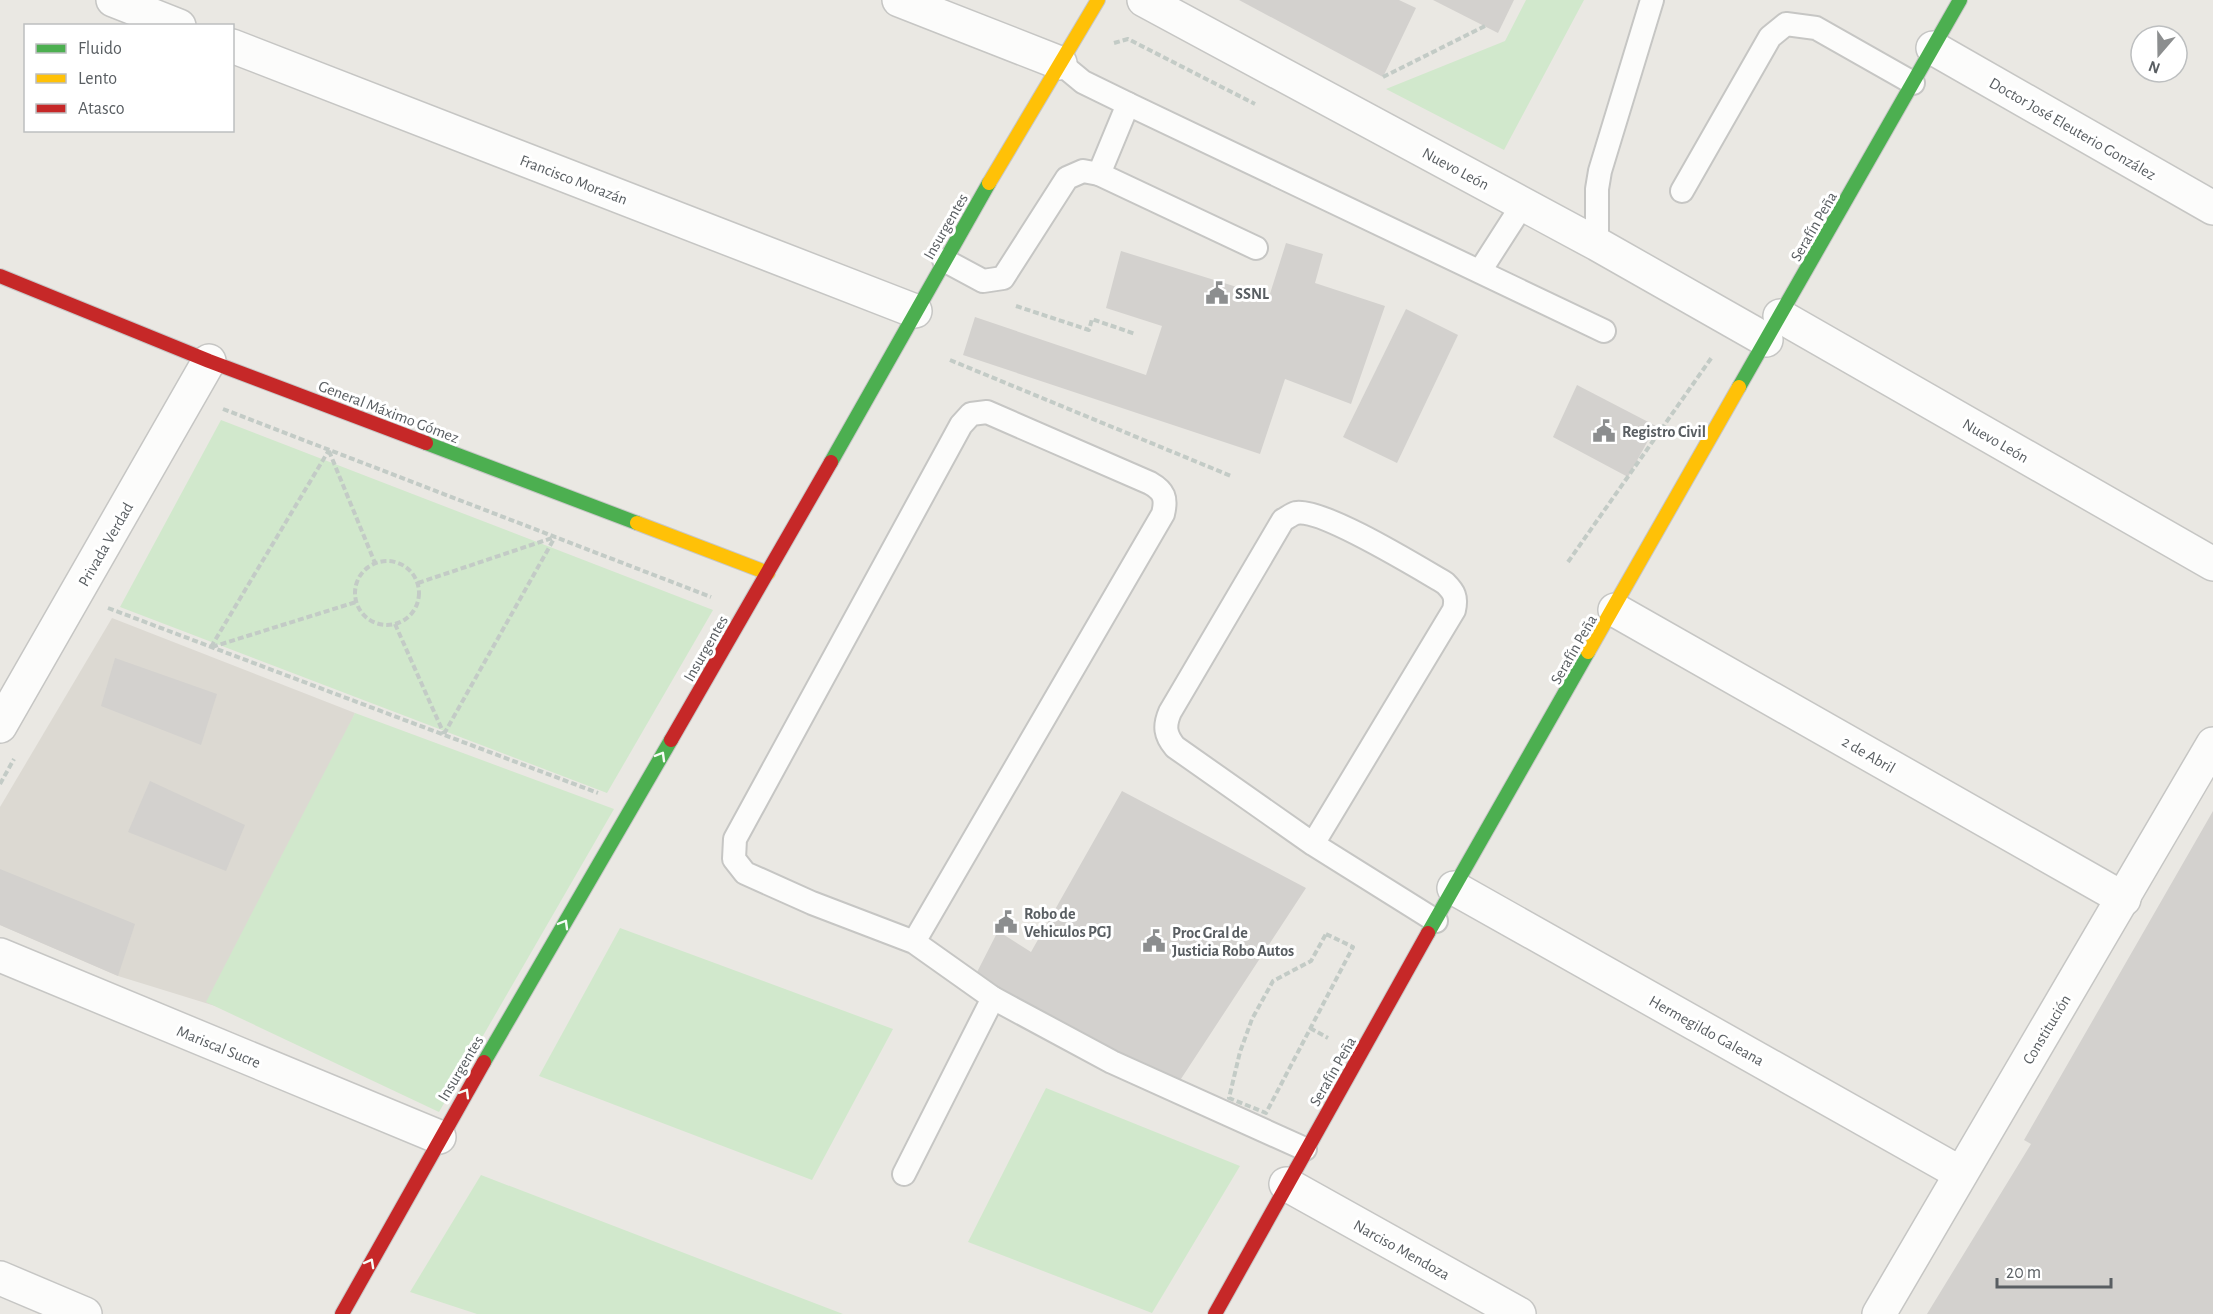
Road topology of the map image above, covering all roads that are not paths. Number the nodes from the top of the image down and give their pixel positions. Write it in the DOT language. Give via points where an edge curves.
graph roads {
  1 [pos="113,0"];
  2 [pos="899,0"];
  3 [pos="1098,0"];
  4 [pos="1144,0"];
  5 [pos="1652,0"];
  6 [pos="1960,0"];
  7 [pos="174,24"];
  8 [pos="234,47"];
  9 [pos="1933,48"];
  10 [pos="1071,72"];
  11 [pos="1913,83"];
  12 [pos="1128,104"];
  13 [pos="1099,174"];
  14 [pos="1682,191"];
  15 [pos="1523,204"];
  16 [pos="2213,207"];
  17 [pos="1597,244"];
  18 [pos="1256,248"];
  19 [pos="944,260"];
  20 [pos="1480,271"];
  21 [pos="0,276"];
  22 [pos="915,311"];
  23 [pos="1773,328"];
  24 [pos="1604,331"];
  25 [pos="209,361"];
  26 [pos="2213,564"];
  27 [pos="768,573"];
  28 [pos="1615,610"];
  29 [pos="0,726"];
  30 [pos="2213,744"];
  31 [pos="1313,844"];
  32 [pos="1455,888"];
  33 [pos="2124,899"];
  34 [pos="1436,921"];
  35 [pos="914,942"];
  36 [pos="0,955"];
  37 [pos="993,998"];
  38 [pos="439,1137"];
  39 [pos="1305,1149"];
  40 [pos="1960,1173"];
  41 [pos="904,1174"];
  42 [pos="1286,1184"];
  43 [pos="0,1278"];
  44 [pos="85,1314"];
  45 [pos="342,1314"];
  46 [pos="1215,1314"];
  47 [pos="1519,1314"];
  48 [pos="1879,1314"];
  1 -- 7 [label="street"];
  2 -- 10 [label="street"];
  3 -- 10 [label="street, Insurgentes"];
  4 -- 15 [label="street, Nuevo León"];
  5 -- 17 [label="lane" via="1600,171"];
  6 -- 9 [label="street, Serafín Peña"];
  8 -- 22 [label="street, Francisco Morazán"];
  9 -- 11 [label="street, Serafín Peña"];
  9 -- 16 [label="street, Doctor José Eleuterio González"];
  10 -- 12 [label="lane"];
  10 -- 19 [label="street, Insurgentes"];
  11 -- 14 [label="lane" via="1816,28 1786,24 1770,37"];
  11 -- 23 [label="street, Serafín Peña"];
  12 -- 13 [label="lane"];
  12 -- 20 [label="lane"];
  13 -- 18 [label="lane"];
  13 -- 19 [label="lane" via="1083,171 1067,178 1002,278 983,281"];
  15 -- 17 [label="street, Nuevo León"];
  15 -- 20 [label="lane"];
  17 -- 23 [label="street, Nuevo León"];
  19 -- 22 [label="street, Insurgentes"];
  20 -- 24 [label="lane"];
  21 -- 25 [label="street, General Máximo Gómez"];
  22 -- 27 [label="street, Insurgentes"];
  23 -- 26 [label="street, Nuevo León"];
  23 -- 28 [label="street, Serafín Peña"];
  25 -- 27 [label="street, General Máximo Gómez"];
  25 -- 29 [label="street, Privada Verdad"];
  38 -- 27 [label="street, Insurgentes, one-way"];
  28 -- 32 [label="street, Serafín Peña"];
  28 -- 33 [label="street, 2 de Abril"];
  30 -- 33 [label="street, Constitución"];
  31 -- 31 [label="lane" via="1174,747 1166,732 1170,712 1283,520 1296,513 1313,516 1378,545 1445,583 1457,600"];
  31 -- 34 [label="lane"];
  32 -- 34 [label="street, Serafín Peña"];
  32 -- 40 [label="street, Hermegildo Galeana"];
  33 -- 40 [label="street, Constitución"];
  34 -- 39 [label="street, Serafín Peña"];
  35 -- 35 [label="lane" via="745,873 738,868 733,851 735,839 961,425 971,414 987,412 1150,483 1161,492 1165,505"];
  35 -- 37 [label="lane"];
  36 -- 38 [label="street, Mariscal Sucre"];
  37 -- 39 [label="lane" via="1144,1078"];
  37 -- 41 [label="lane"];
  45 -- 38 [label="street, Insurgentes, one-way"];
  39 -- 42 [label="street, Serafín Peña"];
  40 -- 48 [label="street, Constitución"];
  42 -- 46 [label="street, Serafín Peña"];
  42 -- 47 [label="street, Narciso Mendoza"];
  43 -- 44 [label="street"];
}
